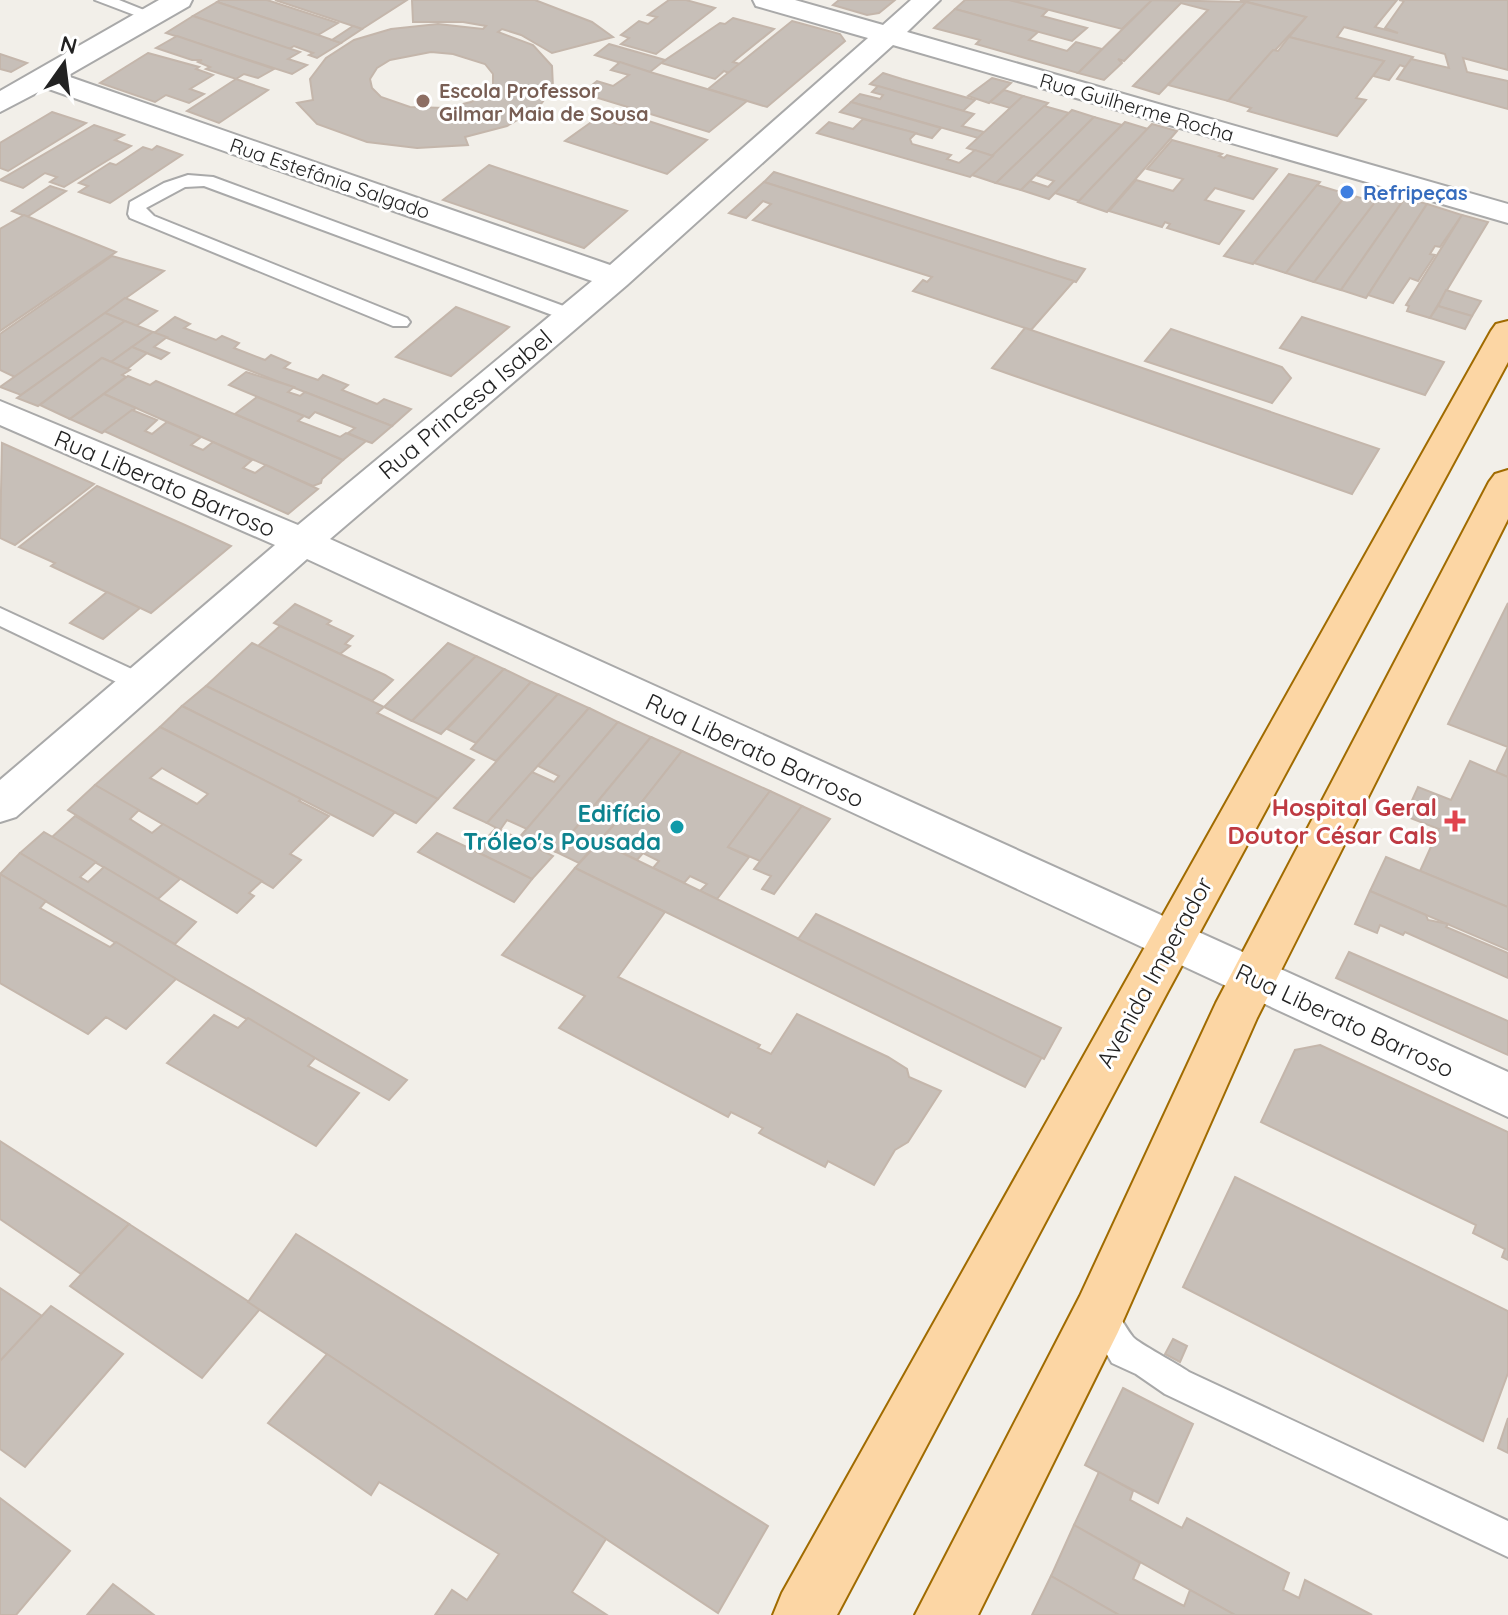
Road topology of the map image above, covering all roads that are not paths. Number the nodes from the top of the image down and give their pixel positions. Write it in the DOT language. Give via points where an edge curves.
graph roads {
  1 [pos="103,0"];
  2 [pos="179,0"];
  3 [pos="766,0"];
  4 [pos="927,0"];
  5 [pos="151,16"];
  6 [pos="886,35"];
  7 [pos="45,78"];
  8 [pos="0,103"];
  9 [pos="1508,214"];
  10 [pos="615,278"];
  11 [pos="570,315"];
  12 [pos="400,322"];
  13 [pos="1508,331"];
  14 [pos="0,412"];
  15 [pos="1508,482"];
  16 [pos="302,542"];
  17 [pos="0,616"];
  18 [pos="140,683"];
  19 [pos="0,805"];
  20 [pos="1170,941"];
  21 [pos="1252,978"];
  22 [pos="1508,1095"];
  23 [pos="1099,1314"];
  24 [pos="1508,1539"];
  25 [pos="804,1615"];
  26 [pos="946,1615"];
  1 -- 5 [label="lane"];
  2 -- 5 [label="street"];
  3 -- 6 [label="street, Rua Guilherme Rocha"];
  4 -- 6 [label="street, Rua Princesa Isabel"];
  5 -- 7 [label="street"];
  6 -- 9 [label="street, Rua Guilherme Rocha"];
  6 -- 10 [label="street, Rua Princesa Isabel"];
  7 -- 8 [label="street"];
  7 -- 10 [label="street, Rua Estefânia Salgado"];
  10 -- 11 [label="street, Rua Princesa Isabel"];
  11 -- 12 [label="lane" via="207,181 176,183 137,206 137,214 147,220"];
  11 -- 16 [label="street, Rua Princesa Isabel"];
  13 -- 20 [label="main road, Avenida Imperador"];
  14 -- 16 [label="street, Rua Liberato Barroso"];
  15 -- 21 [label="main road"];
  16 -- 18 [label="street, Rua Princesa Isabel"];
  16 -- 20 [label="street, Rua Liberato Barroso"];
  17 -- 18 [label="lane"];
  18 -- 19 [label="street, Rua Princesa Isabel"];
  20 -- 21 [label="street, Rua Liberato Barroso"];
  20 -- 25 [label="main road, Avenida Imperador"];
  21 -- 22 [label="street, Rua Liberato Barroso"];
  21 -- 23 [label="main road"];
  23 -- 24 [label="lane" via="1124,1352 1177,1383"];
  23 -- 26 [label="main road"];
}
